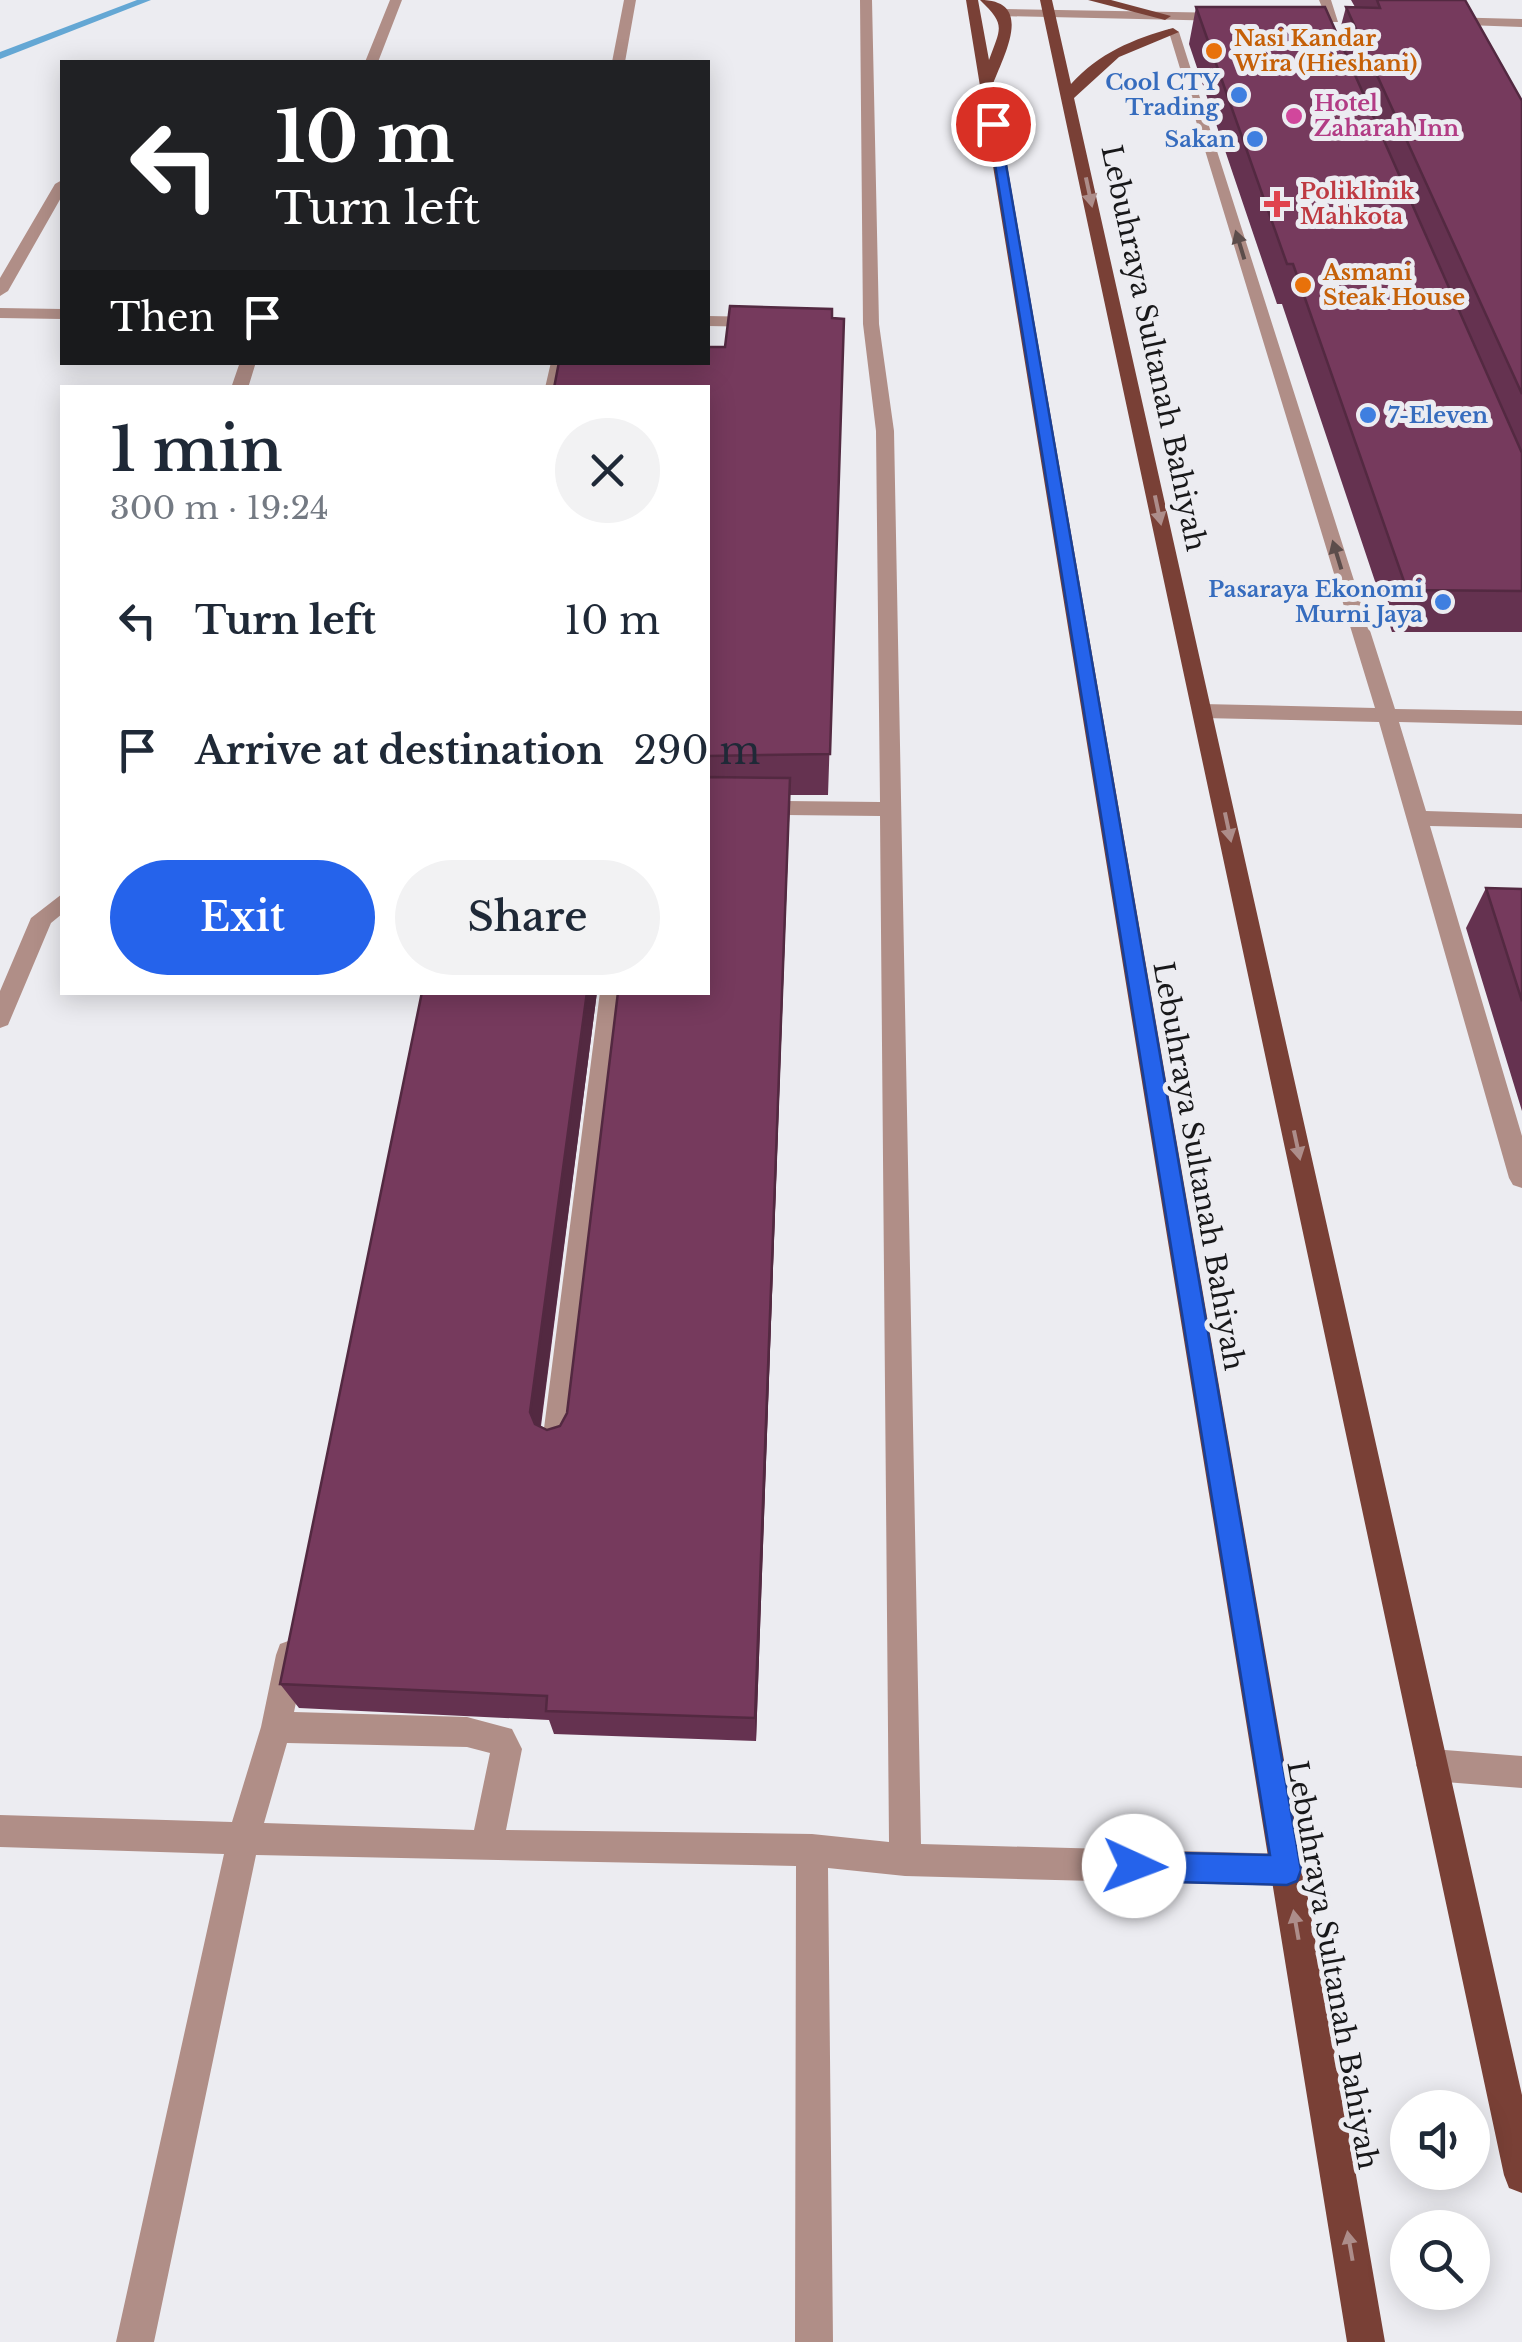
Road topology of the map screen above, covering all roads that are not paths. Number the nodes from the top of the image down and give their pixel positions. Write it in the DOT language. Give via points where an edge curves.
graph roads {
  1 [pos="396,0"];
  2 [pos="630,0"];
  3 [pos="866,0"];
  4 [pos="972,0"];
  5 [pos="986,0"];
  6 [pos="1094,0"];
  7 [pos="1326,0"];
  8 [pos="1137,5"];
  9 [pos="1048,7"];
  10 [pos="1003,13"];
  11 [pos="1240,18"];
  12 [pos="1314,19"];
  13 [pos="1333,19"];
  14 [pos="1352,20"];
  15 [pos="1428,21"];
  16 [pos="1522,23"];
  17 [pos="1169,24"];
  18 [pos="1006,29"];
  19 [pos="1022,30"];
  20 [pos="1038,30"];
  21 [pos="1054,30"];
  22 [pos="1073,31"];
  23 [pos="1133,32"];
  24 [pos="1191,32"];
  25 [pos="1482,38"];
  26 [pos="1522,38"];
  27 [pos="372,60"];
  28 [pos="618,60"];
  29 [pos="986,84"];
  30 [pos="1068,97"];
  31 [pos="60,187"];
  32 [pos="0,290"];
  33 [pos="0,313"];
  34 [pos="60,314"];
  35 [pos="710,321"];
  36 [pos="780,322"];
  37 [pos="1202,711"];
  38 [pos="1387,715"];
  39 [pos="1522,718"];
  40 [pos="710,807"];
  41 [pos="887,809"];
  42 [pos="1416,818"];
  43 [pos="1522,820"];
  44 [pos="60,904"];
  45 [pos="612,995"];
  46 [pos="0,1019"];
  47 [pos="1522,1178"];
  48 [pos="556,1444"];
  49 [pos="296,1630"];
  50 [pos="276,1727"];
  51 [pos="1432,1765"];
  52 [pos="1522,1772"];
  53 [pos="0,1831"];
  54 [pos="243,1839"];
  55 [pos="486,1846"];
  56 [pos="812,1850"];
  57 [pos="905,1860"];
  58 [pos="1287,1870"];
  59 [pos="1522,2175"];
  60 [pos="136,2342"];
  61 [pos="814,2342"];
  62 [pos="1366,2342"];
  1 -- 27 [label="street"];
  2 -- 28 [label="street"];
  3 -- 41 [label="street" via="862,324 885,431"];
  4 -- 29 [label="main road, Lebuhraya Sultanah Bahiyah"];
  5 -- 10 [label="main road"];
  6 -- 8 [label="main road"];
  7 -- 13 [label="street"];
  8 -- 17 [label="main road"];
  9 -- 10 [label="street"];
  9 -- 17 [label="street"];
  9 -- 21 [label="main road, Lebuhraya Sultanah Bahiyah"];
  10 -- 18 [label="main road"];
  11 -- 17 [label="street"];
  12 -- 13 [label="street"];
  13 -- 14 [label="street"];
  15 -- 16 [label="street"];
  17 -- 23 [label="street"];
  17 -- 24 [label="street"];
  17 -- 30 [label="main road" via="1090,69"];
  38 -- 17 [label="street, one-way"];
  18 -- 19 [label="street"];
  18 -- 29 [label="main road"];
  20 -- 21 [label="street"];
  21 -- 22 [label="street"];
  21 -- 30 [label="main road, Lebuhraya Sultanah Bahiyah"];
  25 -- 26 [label="street"];
  29 -- 58 [label="main road, Lebuhraya Sultanah Bahiyah"];
  30 -- 37 [label="main road, Lebuhraya Sultanah Bahiyah, one-way"];
  31 -- 32 [label="street"];
  33 -- 34 [label="street"];
  35 -- 36 [label="street"];
  37 -- 38 [label="street"];
  37 -- 51 [label="main road, Lebuhraya Sultanah Bahiyah, one-way"];
  38 -- 39 [label="street"];
  38 -- 42 [label="street"];
  40 -- 41 [label="street"];
  41 -- 57 [label="street"];
  42 -- 43 [label="street"];
  42 -- 47 [label="street"];
  44 -- 46 [label="street" via="42,918"];
  45 -- 48 [label="street"];
  49 -- 50 [label="street"];
  50 -- 54 [label="street"];
  50 -- 55 [label="street" via="467,1732 501,1740 506,1749"];
  51 -- 52 [label="street"];
  51 -- 59 [label="main road, Lebuhraya Sultanah Bahiyah"];
  53 -- 54 [label="street"];
  54 -- 55 [label="street"];
  54 -- 60 [label="street"];
  55 -- 56 [label="street"];
  56 -- 57 [label="street"];
  56 -- 61 [label="street"];
  57 -- 58 [label="street"];
  62 -- 58 [label="main road, Lebuhraya Sultanah Bahiyah, one-way"];
}
